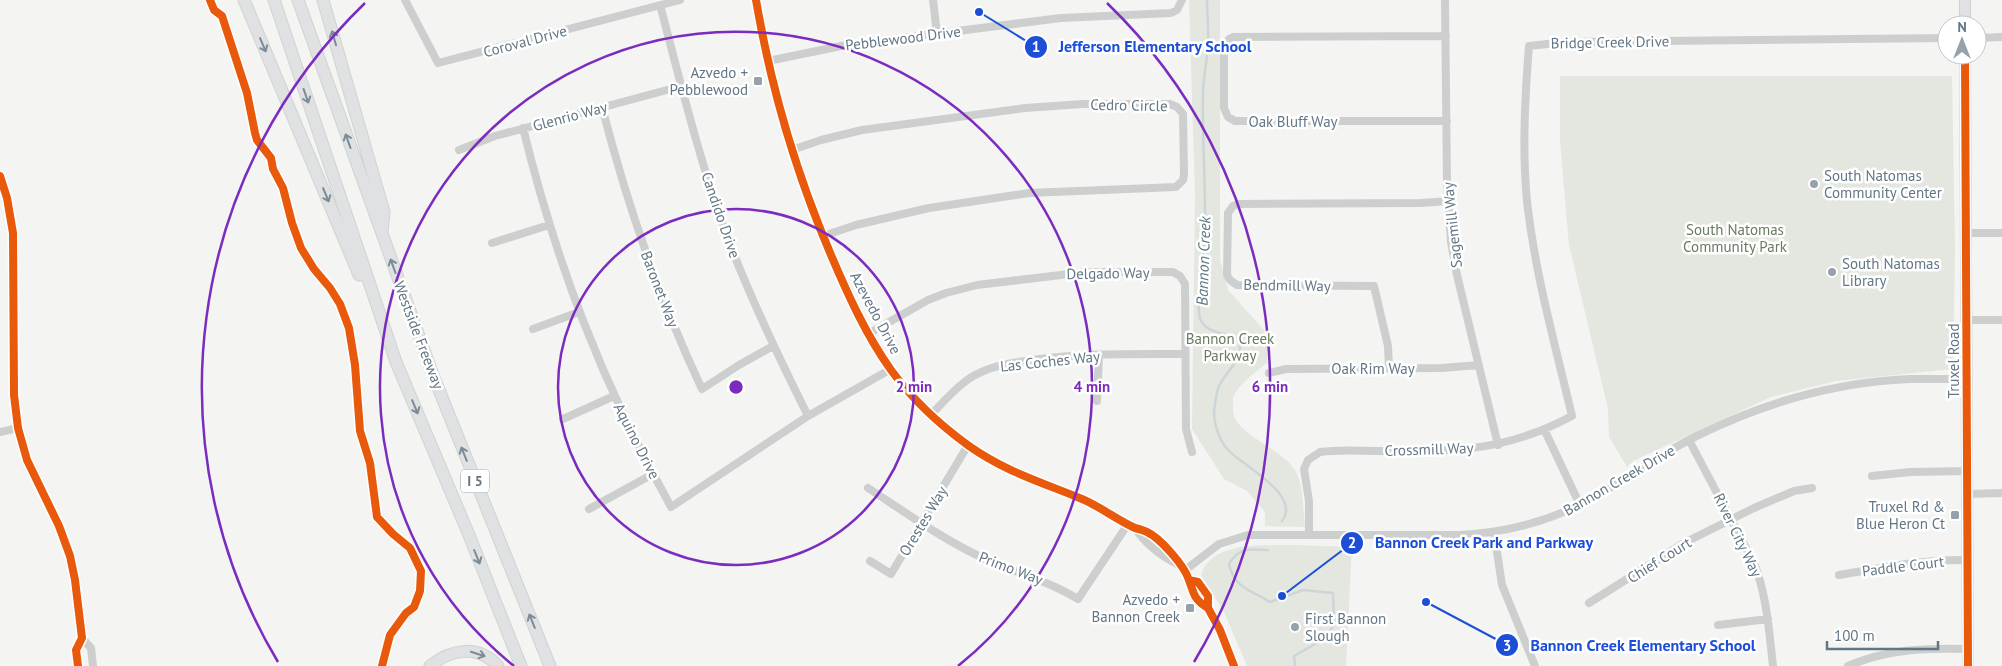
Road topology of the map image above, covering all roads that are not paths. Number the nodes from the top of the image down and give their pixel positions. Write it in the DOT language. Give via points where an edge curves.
graph roads {
  1 [pos="244,0"];
  2 [pos="274,0"];
  3 [pos="298,0"];
  4 [pos="323,0"];
  5 [pos="405,0"];
  6 [pos="680,0"];
  7 [pos="756,0"];
  8 [pos="933,0"];
  9 [pos="1182,0"];
  10 [pos="1445,0"];
  11 [pos="1965,0"];
  12 [pos="660,5"];
  13 [pos="1965,15"];
  14 [pos="937,34"];
  15 [pos="1446,36"];
  16 [pos="2002,37"];
  17 [pos="1937,38"];
  18 [pos="1987,38"];
  19 [pos="768,61"];
  20 [pos="1965,65"];
  21 [pos="682,86"];
  22 [pos="602,107"];
  23 [pos="1446,121"];
  24 [pos="523,128"];
  25 [pos="460,150"];
  26 [pos="792,150"];
  27 [pos="0,176"];
  28 [pos="1448,201"];
  29 [pos="549,225"];
  30 [pos="1966,233"];
  31 [pos="2002,233"];
  32 [pos="823,236"];
  33 [pos="382,237"];
  34 [pos="492,243"];
  35 [pos="578,312"];
  36 [pos="1966,320"];
  37 [pos="2002,320"];
  38 [pos="533,328"];
  39 [pos="868,334"];
  40 [pos="773,346"];
  41 [pos="1185,354"];
  42 [pos="1099,355"];
  43 [pos="396,362"];
  44 [pos="1479,366"];
  45 [pos="1389,368"];
  46 [pos="891,369"];
  47 [pos="1268,373"];
  48 [pos="1966,379"];
  49 [pos="614,396"];
  50 [pos="1097,401"];
  51 [pos="931,414"];
  52 [pos="808,416"];
  53 [pos="563,419"];
  54 [pos="18,428"];
  55 [pos="1544,430"];
  56 [pos="0,432"];
  57 [pos="1689,440"];
  58 [pos="1498,444"];
  59 [pos="968,445"];
  60 [pos="1192,452"];
  61 [pos="1967,471"];
  62 [pos="653,474"];
  63 [pos="1872,476"];
  64 [pos="868,488"];
  65 [pos="1812,488"];
  66 [pos="2002,493"];
  67 [pos="1967,494"];
  68 [pos="1580,505"];
  69 [pos="590,509"];
  70 [pos="1731,519"];
  71 [pos="922,523"];
  72 [pos="1131,526"];
  73 [pos="1494,532"];
  74 [pos="1309,535"];
  75 [pos="1967,560"];
  76 [pos="870,561"];
  77 [pos="1182,568"];
  78 [pos="1839,575"];
  79 [pos="1589,603"];
  80 [pos="1768,620"];
  81 [pos="1718,625"];
  82 [pos="82,638"];
  83 [pos="1968,649"];
  84 [pos="78,666"];
  85 [pos="94,666"];
  86 [pos="430,666"];
  87 [pos="498,666"];
  88 [pos="521,666"];
  89 [pos="550,666"];
  90 [pos="1234,666"];
  91 [pos="1535,666"];
  92 [pos="1773,666"];
  93 [pos="1848,666"];
  94 [pos="1968,666"];
  1 -- 43 [label="highway, one-way"];
  2 -- 43 [label="highway, Westside Freeway / I 5, one-way"];
  33 -- 3 [label="highway, Westside Freeway / I 5, one-way"];
  33 -- 4 [label="highway, one-way" via="384,212"];
  5 -- 12 [label="street, Coroval Drive" via="438,63"];
  6 -- 12 [label="street, Coroval Drive"];
  7 -- 19 [label="street, Azevedo Drive"];
  8 -- 14 [label="street"];
  9 -- 14 [label="street, Pebblewood Drive" via="1171,14 1061,18"];
  10 -- 15 [label="street, Sagemill Way"];
  11 -- 13 [label="main road"];
  12 -- 21 [label="street, Candido Drive"];
  14 -- 19 [label="street, Pebblewood Drive" via="846,45"];
  15 -- 23 [label="street, Sagemill Way"];
  15 -- 23 [label="street, Oak Bluff Way" via="1233,37 1224,47 1224,108 1228,117 1235,121"];
  16 -- 18 [label="street"];
  17 -- 55 [label="street, Bridge Creek Drive" via="1566,42 1529,46 1524,128 1527,200 1538,275 1572,416"];
  19 -- 26 [label="street, Azevedo Drive"];
  20 -- 30 [label="main road, Truxel Road"];
  21 -- 22 [label="street, Glenrio Way"];
  21 -- 40 [label="street, Candido Drive" via="725,230"];
  22 -- 24 [label="street, Glenrio Way"];
  22 -- 40 [label="street, Baronet Way" via="644,250 702,389"];
  23 -- 28 [label="street, Sagemill Way"];
  24 -- 25 [label="street, Glenrio Way"];
  24 -- 29 [label="street, Aquino Drive"];
  26 -- 32 [label="street, Azevedo Drive"];
  26 -- 32 [label="street, Cedro Circle" via="862,130 1056,105 1170,104 1183,114 1184,174 1180,184 1172,188 1029,193 929,208"];
  27 -- 54 [label="street" via="13,233 14,398"];
  28 -- 44 [label="street, Sagemill Way" via="1457,275"];
  28 -- 45 [label="street, Bendmill Way" via="1238,204 1228,213 1228,275 1237,286 1374,286 1388,346"];
  29 -- 34 [label="street"];
  29 -- 35 [label="street, Aquino Drive"];
  30 -- 31 [label="street"];
  30 -- 36 [label="main road, Truxel Road"];
  32 -- 39 [label="street, Azevedo Drive"];
  89 -- 33 [label="highway, Westside Freeway / I 5, one-way" via="433,375"];
  35 -- 38 [label="street"];
  35 -- 49 [label="street, Aquino Drive"];
  36 -- 37 [label="street"];
  36 -- 48 [label="main road, Truxel Road"];
  39 -- 41 [label="street, Delgado Way" via="928,300 978,285 1086,272 1173,272 1185,284"];
  39 -- 46 [label="street, Azevedo Drive"];
  40 -- 52 [label="street, Candido Drive"];
  41 -- 42 [label="street, Las Coches Way"];
  41 -- 60 [label="street, Delgado Way" via="1186,429"];
  42 -- 50 [label="street"];
  42 -- 51 [label="street, Las Coches Way" via="1051,358 990,368 961,385"];
  43 -- 88 [label="highway, Westside Freeway / I 5, one-way"];
  44 -- 45 [label="street, Oak Rim Way"];
  44 -- 58 [label="street, Sagemill Way"];
  45 -- 47 [label="street, Oak Rim Way" via="1286,368"];
  46 -- 51 [label="street, Azevedo Drive"];
  46 -- 52 [label="street, Aquino Drive"];
  48 -- 57 [label="street, Bannon Creek Drive" via="1900,380 1825,390 1762,408"];
  48 -- 61 [label="main road, Truxel Road"];
  49 -- 53 [label="street"];
  49 -- 62 [label="street, Aquino Drive"];
  51 -- 59 [label="street, Azevedo Drive"];
  52 -- 62 [label="street, Aquino Drive" via="672,507"];
  54 -- 56 [label="street"];
  54 -- 82 [label="street" via="26,460 70,556"];
  55 -- 58 [label="street, Crossmill Way"];
  55 -- 68 [label="street"];
  57 -- 68 [label="street, Bannon Creek Drive"];
  57 -- 70 [label="street, River City Way"];
  58 -- 74 [label="street, Crossmill Way" via="1445,451 1320,452 1308,460 1304,470 1310,501"];
  59 -- 71 [label="street, Orestes Way"];
  59 -- 72 [label="street, Azevedo Drive" via="1021,476 1082,499"];
  61 -- 63 [label="street"];
  61 -- 67 [label="main road, Truxel Road"];
  62 -- 69 [label="street"];
  64 -- 71 [label="street, Primo Way"];
  65 -- 70 [label="street, Chief Court" via="1794,491"];
  66 -- 67 [label="street"];
  67 -- 75 [label="main road, Truxel Road"];
  68 -- 73 [label="street, Bannon Creek Drive" via="1545,520"];
  70 -- 79 [label="street, Chief Court"];
  70 -- 80 [label="street, River City Way" via="1760,577"];
  71 -- 72 [label="street, Primo Way" via="977,556 1047,582 1078,599"];
  71 -- 76 [label="street, Orestes Way" via="891,574"];
  72 -- 77 [label="street, Azevedo Drive" via="1148,532"];
  73 -- 74 [label="street, Bannon Creek Drive"];
  73 -- 91 [label="street" via="1502,585"];
  74 -- 77 [label="street, Bannon Creek Drive" via="1248,535 1228,540"];
  75 -- 78 [label="street, Paddle Court" via="1911,563"];
  75 -- 83 [label="main road, Truxel Road"];
  77 -- 90 [label="street, Azevedo Drive" via="1189,580 1198,582 1208,596 1208,608"];
  80 -- 81 [label="street"];
  80 -- 92 [label="street, River City Way"];
  82 -- 84 [label="street" via="76,650"];
  82 -- 85 [label="street" via="91,648"];
  83 -- 93 [label="street" via="1907,650"];
  83 -- 94 [label="main road, Truxel Road"];
  86 -- 87 [label="highway, one-way" via="451,653 467,651 485,656"];
}
